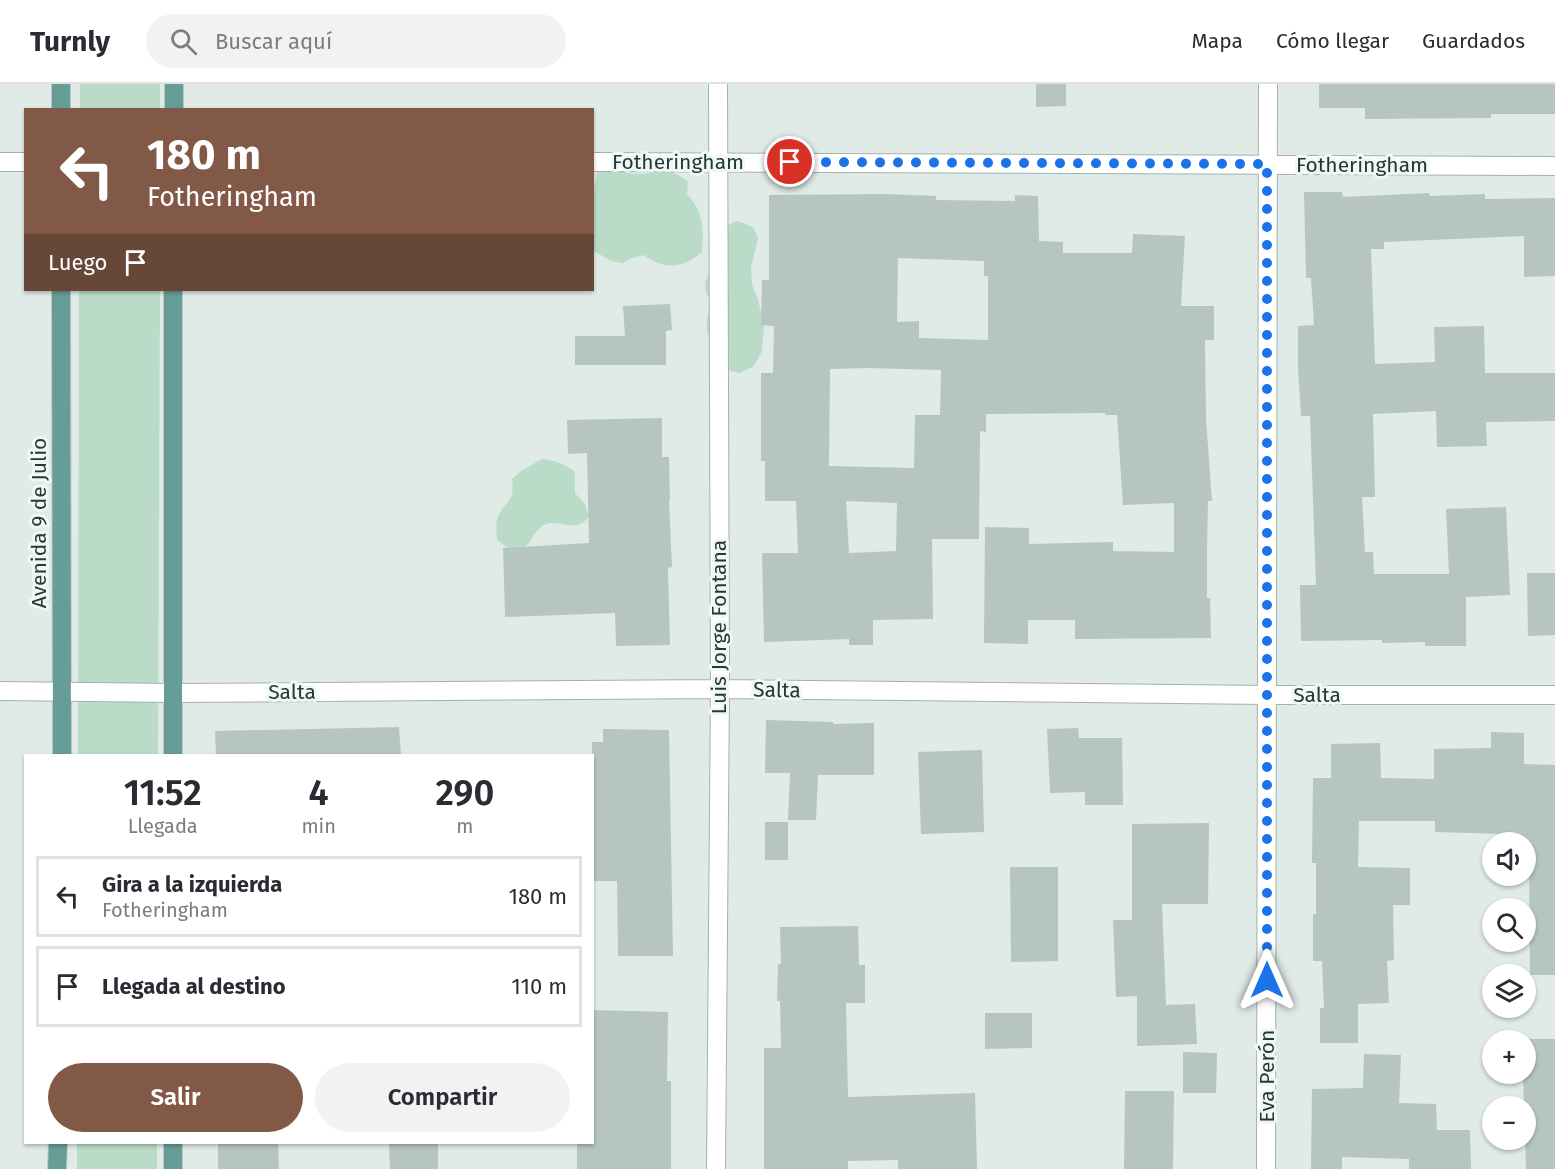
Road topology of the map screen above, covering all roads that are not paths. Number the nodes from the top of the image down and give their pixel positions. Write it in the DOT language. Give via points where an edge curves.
graph roads {
  1 [pos="61,84"];
  2 [pos="174,84"];
  3 [pos="718,84"];
  4 [pos="1268,84"];
  5 [pos="61,108"];
  6 [pos="174,108"];
  7 [pos="0,162"];
  8 [pos="24,162"];
  9 [pos="594,162"];
  10 [pos="718,162"];
  11 [pos="1267,164"];
  12 [pos="1555,166"];
  13 [pos="61,291"];
  14 [pos="173,291"];
  15 [pos="720,689"];
  16 [pos="0,691"];
  17 [pos="62,691"];
  18 [pos="174,693"];
  19 [pos="1268,695"];
  20 [pos="1555,695"];
  21 [pos="62,754"];
  22 [pos="174,754"];
  23 [pos="58,1144"];
  24 [pos="173,1144"];
  25 [pos="57,1169"];
  26 [pos="173,1169"];
  27 [pos="716,1169"];
  28 [pos="1266,1169"];
  1 -- 5 [label="main road"];
  2 -- 6 [label="main road"];
  3 -- 10 [label="street, Luis Jorge Fontana"];
  4 -- 11 [label="street, Eva Perón"];
  7 -- 8 [label="street"];
  9 -- 10 [label="street, Fotheringham"];
  10 -- 11 [label="street, Fotheringham"];
  10 -- 15 [label="street, Luis Jorge Fontana"];
  11 -- 12 [label="street, Fotheringham"];
  11 -- 19 [label="street, Eva Perón"];
  13 -- 17 [label="main road, Avenida 9 de Julio"];
  14 -- 18 [label="main road"];
  15 -- 18 [label="street, Salta"];
  15 -- 19 [label="street, Salta"];
  15 -- 27 [label="street, Luis Jorge Fontana"];
  16 -- 17 [label="street, Salta"];
  17 -- 18 [label="street, Salta"];
  17 -- 21 [label="main road, Avenida 9 de Julio"];
  18 -- 22 [label="main road"];
  19 -- 20 [label="street, Salta"];
  19 -- 28 [label="street, Eva Perón"];
  23 -- 25 [label="main road"];
  24 -- 26 [label="main road"];
}
